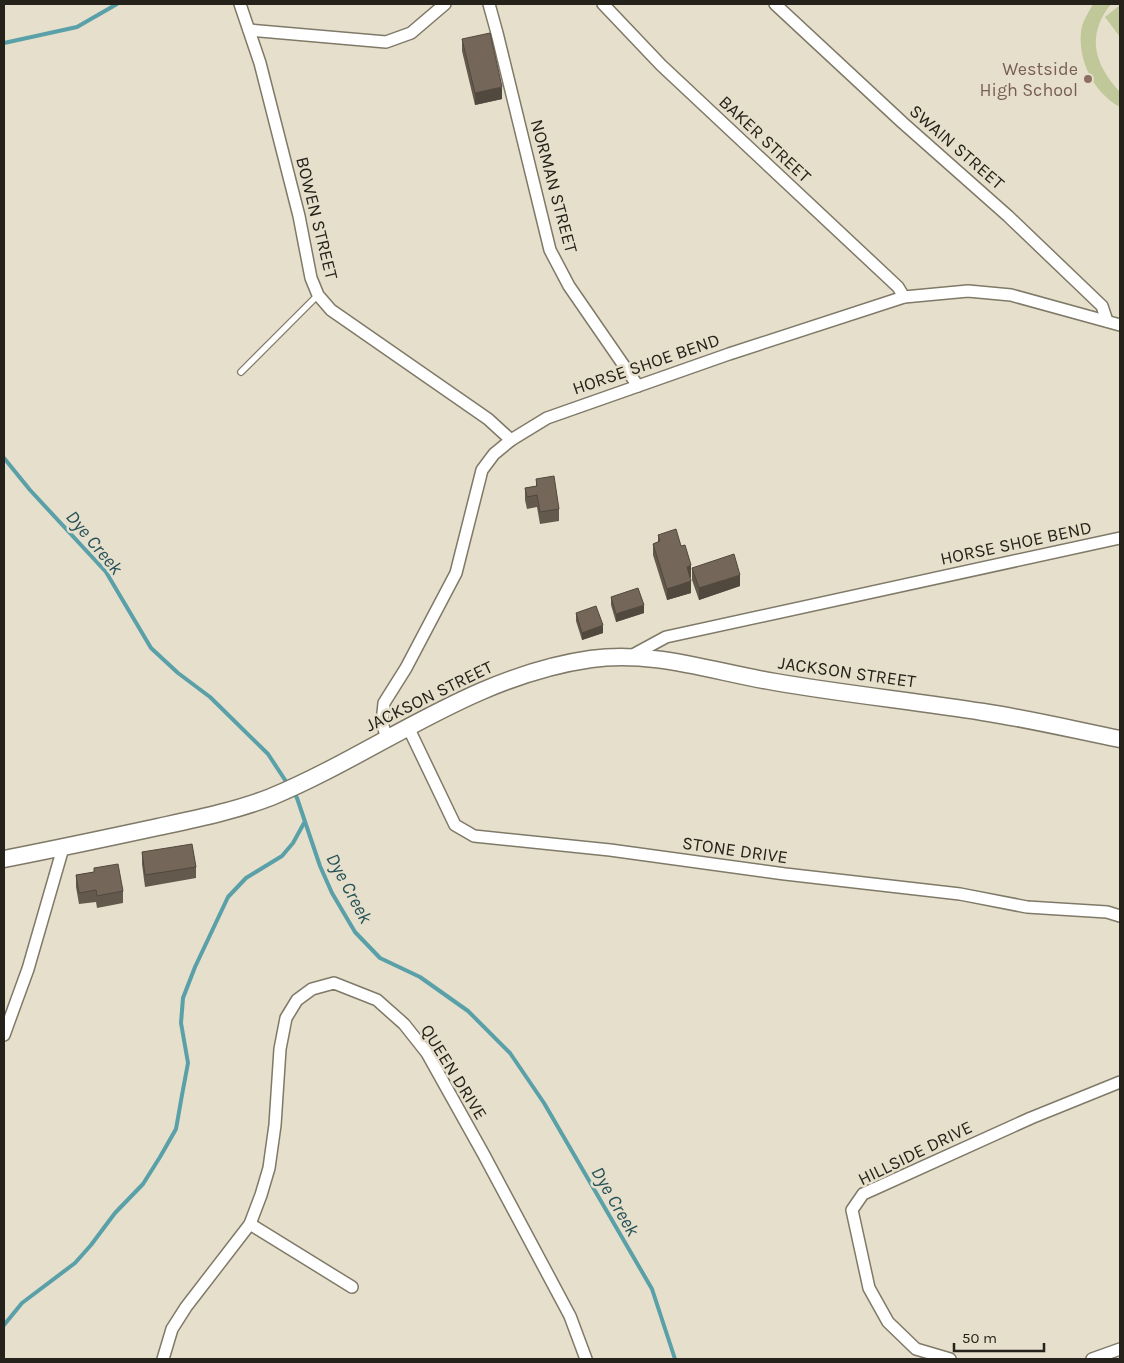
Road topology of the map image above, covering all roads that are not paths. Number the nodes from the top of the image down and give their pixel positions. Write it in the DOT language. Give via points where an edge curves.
graph roads {
  1 [pos="240,4"];
  2 [pos="445,4"];
  3 [pos="489,4"];
  4 [pos="603,4"];
  5 [pos="775,4"];
  6 [pos="249,30"];
  7 [pos="318,295"];
  8 [pos="904,297"];
  9 [pos="1107,322"];
  10 [pos="1120,325"];
  11 [pos="240,372"];
  12 [pos="638,386"];
  13 [pos="511,440"];
  14 [pos="1120,538"];
  15 [pos="630,656"];
  16 [pos="408,727"];
  17 [pos="387,738"];
  18 [pos="1120,739"];
  19 [pos="63,848"];
  20 [pos="4,859"];
  21 [pos="1120,916"];
  22 [pos="4,1035"];
  23 [pos="1120,1082"];
  24 [pos="250,1224"];
  25 [pos="352,1287"];
  26 [pos="1120,1350"];
  27 [pos="163,1359"];
  28 [pos="586,1359"];
  29 [pos="950,1359"];
  30 [pos="1092,1359"];
  1 -- 6 [label="street, BOWEN STREET"];
  2 -- 6 [label="street" via="412,32 386,42"];
  3 -- 12 [label="street, NORMAN STREET" via="550,250 569,286"];
  4 -- 8 [label="street, BAKER STREET" via="661,65 898,287"];
  5 -- 9 [label="street, SWAIN STREET" via="1102,306"];
  6 -- 7 [label="street, BOWEN STREET" via="299,216 310,278"];
  7 -- 11 [label="lane"];
  7 -- 13 [label="street, BOWEN STREET" via="332,310 488,419"];
  8 -- 9 [label="street, HORSE SHOE BEND" via="968,291 1011,295"];
  8 -- 12 [label="street, HORSE SHOE BEND"];
  9 -- 10 [label="street, HORSE SHOE BEND"];
  12 -- 13 [label="street, HORSE SHOE BEND" via="547,418"];
  13 -- 17 [label="street, HORSE SHOE BEND" via="482,470 456,573 384,703 382,723"];
  14 -- 15 [label="street, HORSE SHOE BEND" via="666,637"];
  15 -- 16 [label="street, JACKSON STREET" via="555,666 504,681"];
  15 -- 18 [label="street, JACKSON STREET" via="774,682 985,712"];
  16 -- 17 [label="street, JACKSON STREET"];
  16 -- 21 [label="street, STONE DRIVE" via="455,825 474,836 610,850 960,894 1027,907 1107,912"];
  17 -- 19 [label="street, JACKSON STREET" via="267,798 234,809"];
  19 -- 20 [label="street, JACKSON STREET"];
  19 -- 22 [label="street" via="28,969"];
  23 -- 29 [label="street, HILLSIDE DRIVE" via="871,1190 863,1194 852,1210 869,1288 888,1322 916,1348"];
  24 -- 25 [label="street"];
  24 -- 27 [label="street, QUEEN DRIVE" via="181,1314 172,1329"];
  24 -- 28 [label="street, QUEEN DRIVE" via="269,1168 286,1018 297,1000 312,989 334,983 376,1000 404,1024 427,1053 570,1316"];
  26 -- 30 [label="street"];
}
